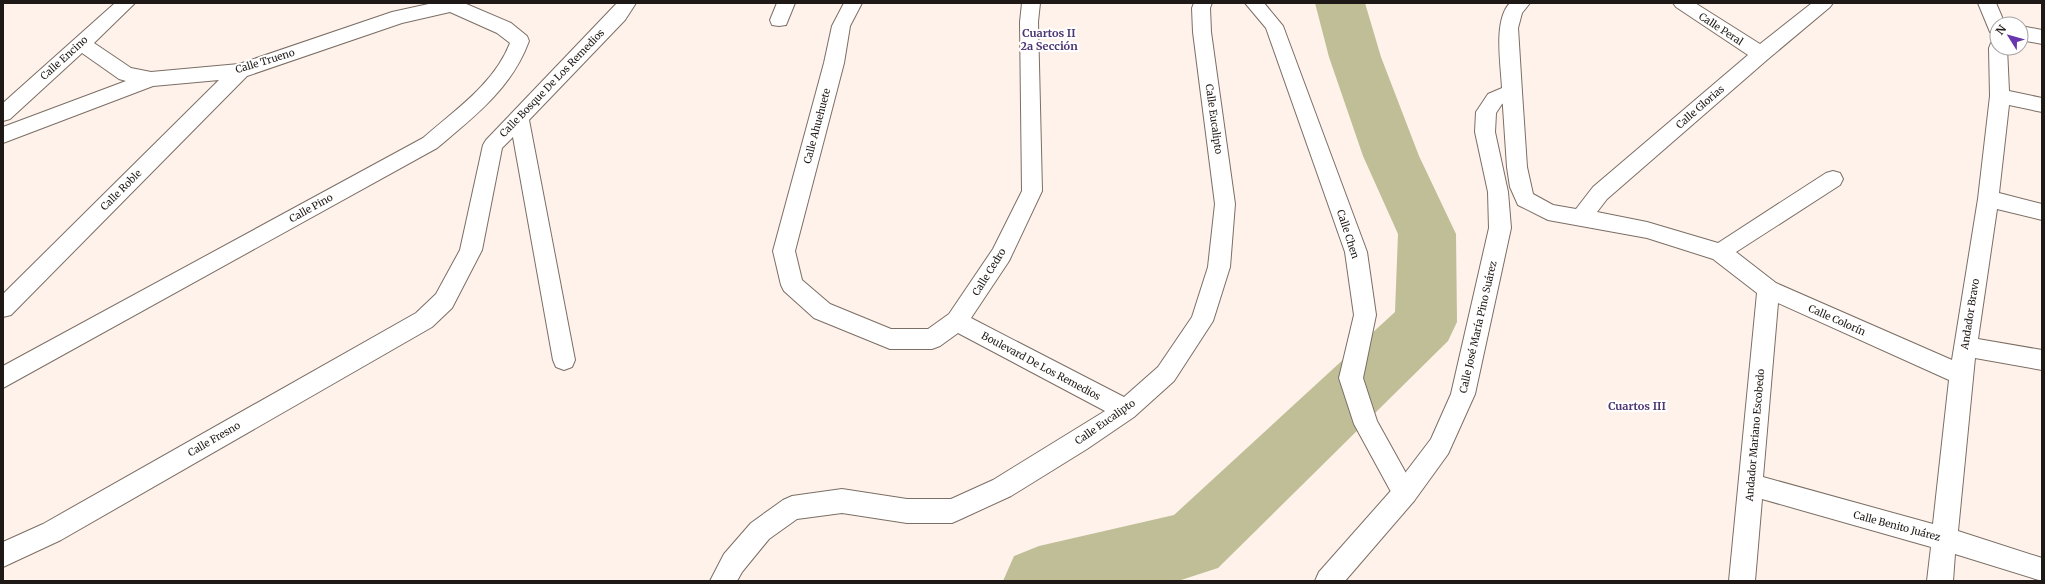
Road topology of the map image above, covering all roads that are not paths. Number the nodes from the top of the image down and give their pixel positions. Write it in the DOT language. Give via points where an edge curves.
graph roads {
  1 [pos="126,3"];
  2 [pos="627,3"];
  3 [pos="786,3"];
  4 [pos="853,3"];
  5 [pos="1031,3"];
  6 [pos="1203,3"];
  7 [pos="1254,3"];
  8 [pos="1521,3"];
  9 [pos="1682,3"];
  10 [pos="1824,3"];
  11 [pos="1987,3"];
  12 [pos="452,4"];
  13 [pos="1993,16"];
  14 [pos="779,20"];
  15 [pos="2029,35"];
  16 [pos="2042,37"];
  17 [pos="81,43"];
  18 [pos="1761,54"];
  19 [pos="1998,56"];
  20 [pos="240,71"];
  21 [pos="151,79"];
  22 [pos="1512,92"];
  23 [pos="2000,96"];
  24 [pos="2042,105"];
  25 [pos="3,114"];
  26 [pos="519,117"];
  27 [pos="3,135"];
  28 [pos="1832,179"];
  29 [pos="1988,199"];
  30 [pos="2042,212"];
  31 [pos="1581,217"];
  32 [pos="784,251"];
  33 [pos="1720,252"];
  34 [pos="1768,290"];
  35 [pos="3,308"];
  36 [pos="424,320"];
  37 [pos="957,321"];
  38 [pos="1965,346"];
  39 [pos="564,360"];
  40 [pos="2042,360"];
  41 [pos="1961,375"];
  42 [pos="3,378"];
  43 [pos="1126,410"];
  44 [pos="1750,485"];
  45 [pos="1405,493"];
  46 [pos="1945,539"];
  47 [pos="3,555"];
  48 [pos="2042,570"];
  49 [pos="723,581"];
  50 [pos="1328,581"];
  51 [pos="1742,581"];
  52 [pos="1940,581"];
  1 -- 17 [label="street, Calle Encino"];
  2 -- 26 [label="street, Calle Bosque De Los Remedios"];
  3 -- 14 [label="street"];
  4 -- 32 [label="street, Calle Ahuehuete" via="841,26 834,63"];
  5 -- 37 [label="street, Calle Cedro" via="1029,22 1032,191 1001,255"];
  6 -- 43 [label="street, Calle Eucalipto" via="1202,32 1225,204 1219,267 1202,321 1166,374"];
  7 -- 45 [label="street, Calle Chen" via="1274,26 1356,252 1365,316 1351,378 1366,424"];
  8 -- 22 [label="street" via="1513,11 1509,28"];
  9 -- 18 [label="street, Calle Peral"];
  10 -- 18 [label="street, Calle Glorias"];
  11 -- 13 [label="street"];
  12 -- 20 [label="street, Calle Trueno" via="399,17"];
  12 -- 42 [label="street, Calle Pino" via="504,28 520,41 517,53 490,92 430,143"];
  15 -- 16 [label="street"];
  17 -- 21 [label="street, Calle Trueno" via="126,74"];
  17 -- 25 [label="street, Calle Encino"];
  18 -- 31 [label="street, Calle Glorias" via="1600,193"];
  19 -- 23 [label="street, Andador Bravo"];
  20 -- 21 [label="street, Calle Trueno"];
  20 -- 35 [label="street, Calle Roble"];
  21 -- 27 [label="street"];
  22 -- 31 [label="street, Calle Colorín" via="1520,187 1526,199 1548,212"];
  22 -- 45 [label="street, Calle José María Pino Suárez" via="1494,99 1486,112 1485,132 1498,192 1500,228 1463,394 1440,446"];
  23 -- 24 [label="street"];
  23 -- 29 [label="street, Andador Bravo"];
  26 -- 36 [label="street, Calle Bosque De Los Remedios" via="494,145 471,250 444,301"];
  26 -- 39 [label="street"];
  28 -- 33 [label="street"];
  29 -- 30 [label="street"];
  29 -- 38 [label="street, Andador Bravo"];
  31 -- 33 [label="street, Calle Colorín" via="1647,230"];
  32 -- 37 [label="street, Calle Cedro" via="792,285 822,311 890,339 932,339"];
  33 -- 34 [label="street, Calle Colorín"];
  34 -- 41 [label="street, Calle Colorín"];
  34 -- 44 [label="street, Andador Mariano Escobedo"];
  36 -- 47 [label="street, Calle Fresno" via="52,532"];
  37 -- 43 [label="street, Boulevard De Los Remedios"];
  38 -- 40 [label="street"];
  38 -- 41 [label="street, Andador Bravo"];
  41 -- 46 [label="street, Andador Bravo"];
  43 -- 49 [label="street, Calle Eucalipto" via="1002,488 952,511 907,511 842,501 792,508 760,531 733,563"];
  44 -- 46 [label="street, Calle Benito Juárez"];
  44 -- 51 [label="street, Andador Mariano Escobedo"];
  45 -- 50 [label="street, Calle José María Pino Suárez"];
  46 -- 48 [label="street, Calle Benito Juárez"];
  46 -- 52 [label="street, Andador Bravo"];
}
